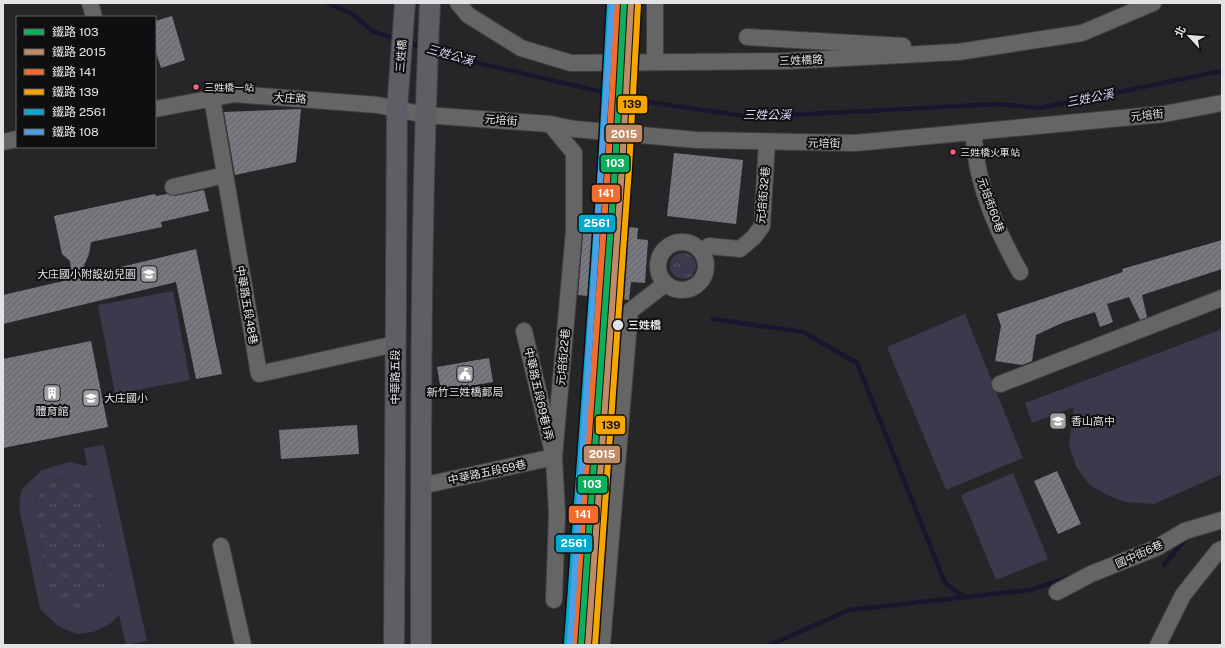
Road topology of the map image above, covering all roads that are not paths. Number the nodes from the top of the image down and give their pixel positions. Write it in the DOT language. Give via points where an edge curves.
graph roads {
  1 [pos="90,3"];
  2 [pos="404,3"];
  3 [pos="430,3"];
  4 [pos="458,3"];
  5 [pos="655,3"];
  6 [pos="1153,3"];
  7 [pos="94,16"];
  8 [pos="747,37"];
  9 [pos="931,54"];
  10 [pos="655,62"];
  11 [pos="212,98"];
  12 [pos="1222,103"];
  13 [pos="156,109"];
  14 [pos="396,109"];
  15 [pos="425,115"];
  16 [pos="550,124"];
  17 [pos="973,133"];
  18 [pos="16,139"];
  19 [pos="3,142"];
  20 [pos="767,142"];
  21 [pos="225,175"];
  22 [pos="173,187"];
  23 [pos="702,251"];
  24 [pos="1020,272"];
  25 [pos="665,284"];
  26 [pos="1222,298"];
  27 [pos="524,331"];
  28 [pos="395,344"];
  29 [pos="1000,384"];
  30 [pos="554,457"];
  31 [pos="421,486"];
  32 [pos="1222,520"];
  33 [pos="221,546"];
  34 [pos="1222,549"];
  35 [pos="1056,592"];
  36 [pos="554,600"];
  37 [pos="243,645"];
  38 [pos="394,645"];
  39 [pos="421,645"];
  40 [pos="602,645"];
  41 [pos="1158,645"];
  1 -- 7 [label="street"];
  2 -- 14 [label="main road, 三姓橋"];
  3 -- 15 [label="main road"];
  4 -- 10 [label="street, 三姓橋路" via="468,15 521,48 571,63"];
  5 -- 10 [label="street"];
  6 -- 9 [label="street, 三姓橋路" via="1082,33"];
  8 -- 9 [label="street" via="902,46 923,48"];
  9 -- 10 [label="street, 三姓橋路" via="787,61"];
  11 -- 13 [label="street, 大庄路"];
  11 -- 14 [label="street, 大庄路" via="235,94 378,105"];
  11 -- 21 [label="street, 中華路五段48巷"];
  12 -- 17 [label="street, 元培街" via="1164,114"];
  14 -- 15 [label="street, 大庄路"];
  14 -- 28 [label="main road, 中華路五段"];
  15 -- 16 [label="street, 元培街"];
  15 -- 31 [label="main road"];
  16 -- 20 [label="street, 元培街" via="574,129 697,140"];
  16 -- 30 [label="street, 元培街22巷" via="574,153 574,231"];
  17 -- 20 [label="street, 元培街" via="855,143"];
  17 -- 24 [label="street, 元培街60巷" via="979,173 992,213"];
  18 -- 19 [label="street"];
  20 -- 23 [label="street, 元培街32巷" via="762,226 740,249 709,246"];
  21 -- 22 [label="street"];
  21 -- 28 [label="street, 中華路五段48巷" via="258,374"];
  23 -- 25 [label="street" via="707,266 706,275 701,282 691,289 679,291"];
  23 -- 25 [label="street" via="688,243 680,242 666,248 661,254 658,270"];
  25 -- 40 [label="street" via="630,311"];
  26 -- 29 [label="street"];
  27 -- 30 [label="street, 中華路五段69巷1弄"];
  28 -- 38 [label="main road, 中華路五段"];
  30 -- 31 [label="street, 中華路五段69巷"];
  30 -- 36 [label="street, 元培街22巷" via="557,514"];
  31 -- 39 [label="main road"];
  32 -- 35 [label="street, 國中街6巷" via="1185,531 1156,548 1091,574"];
  33 -- 37 [label="street"];
  34 -- 41 [label="street" via="1183,595"];
}
